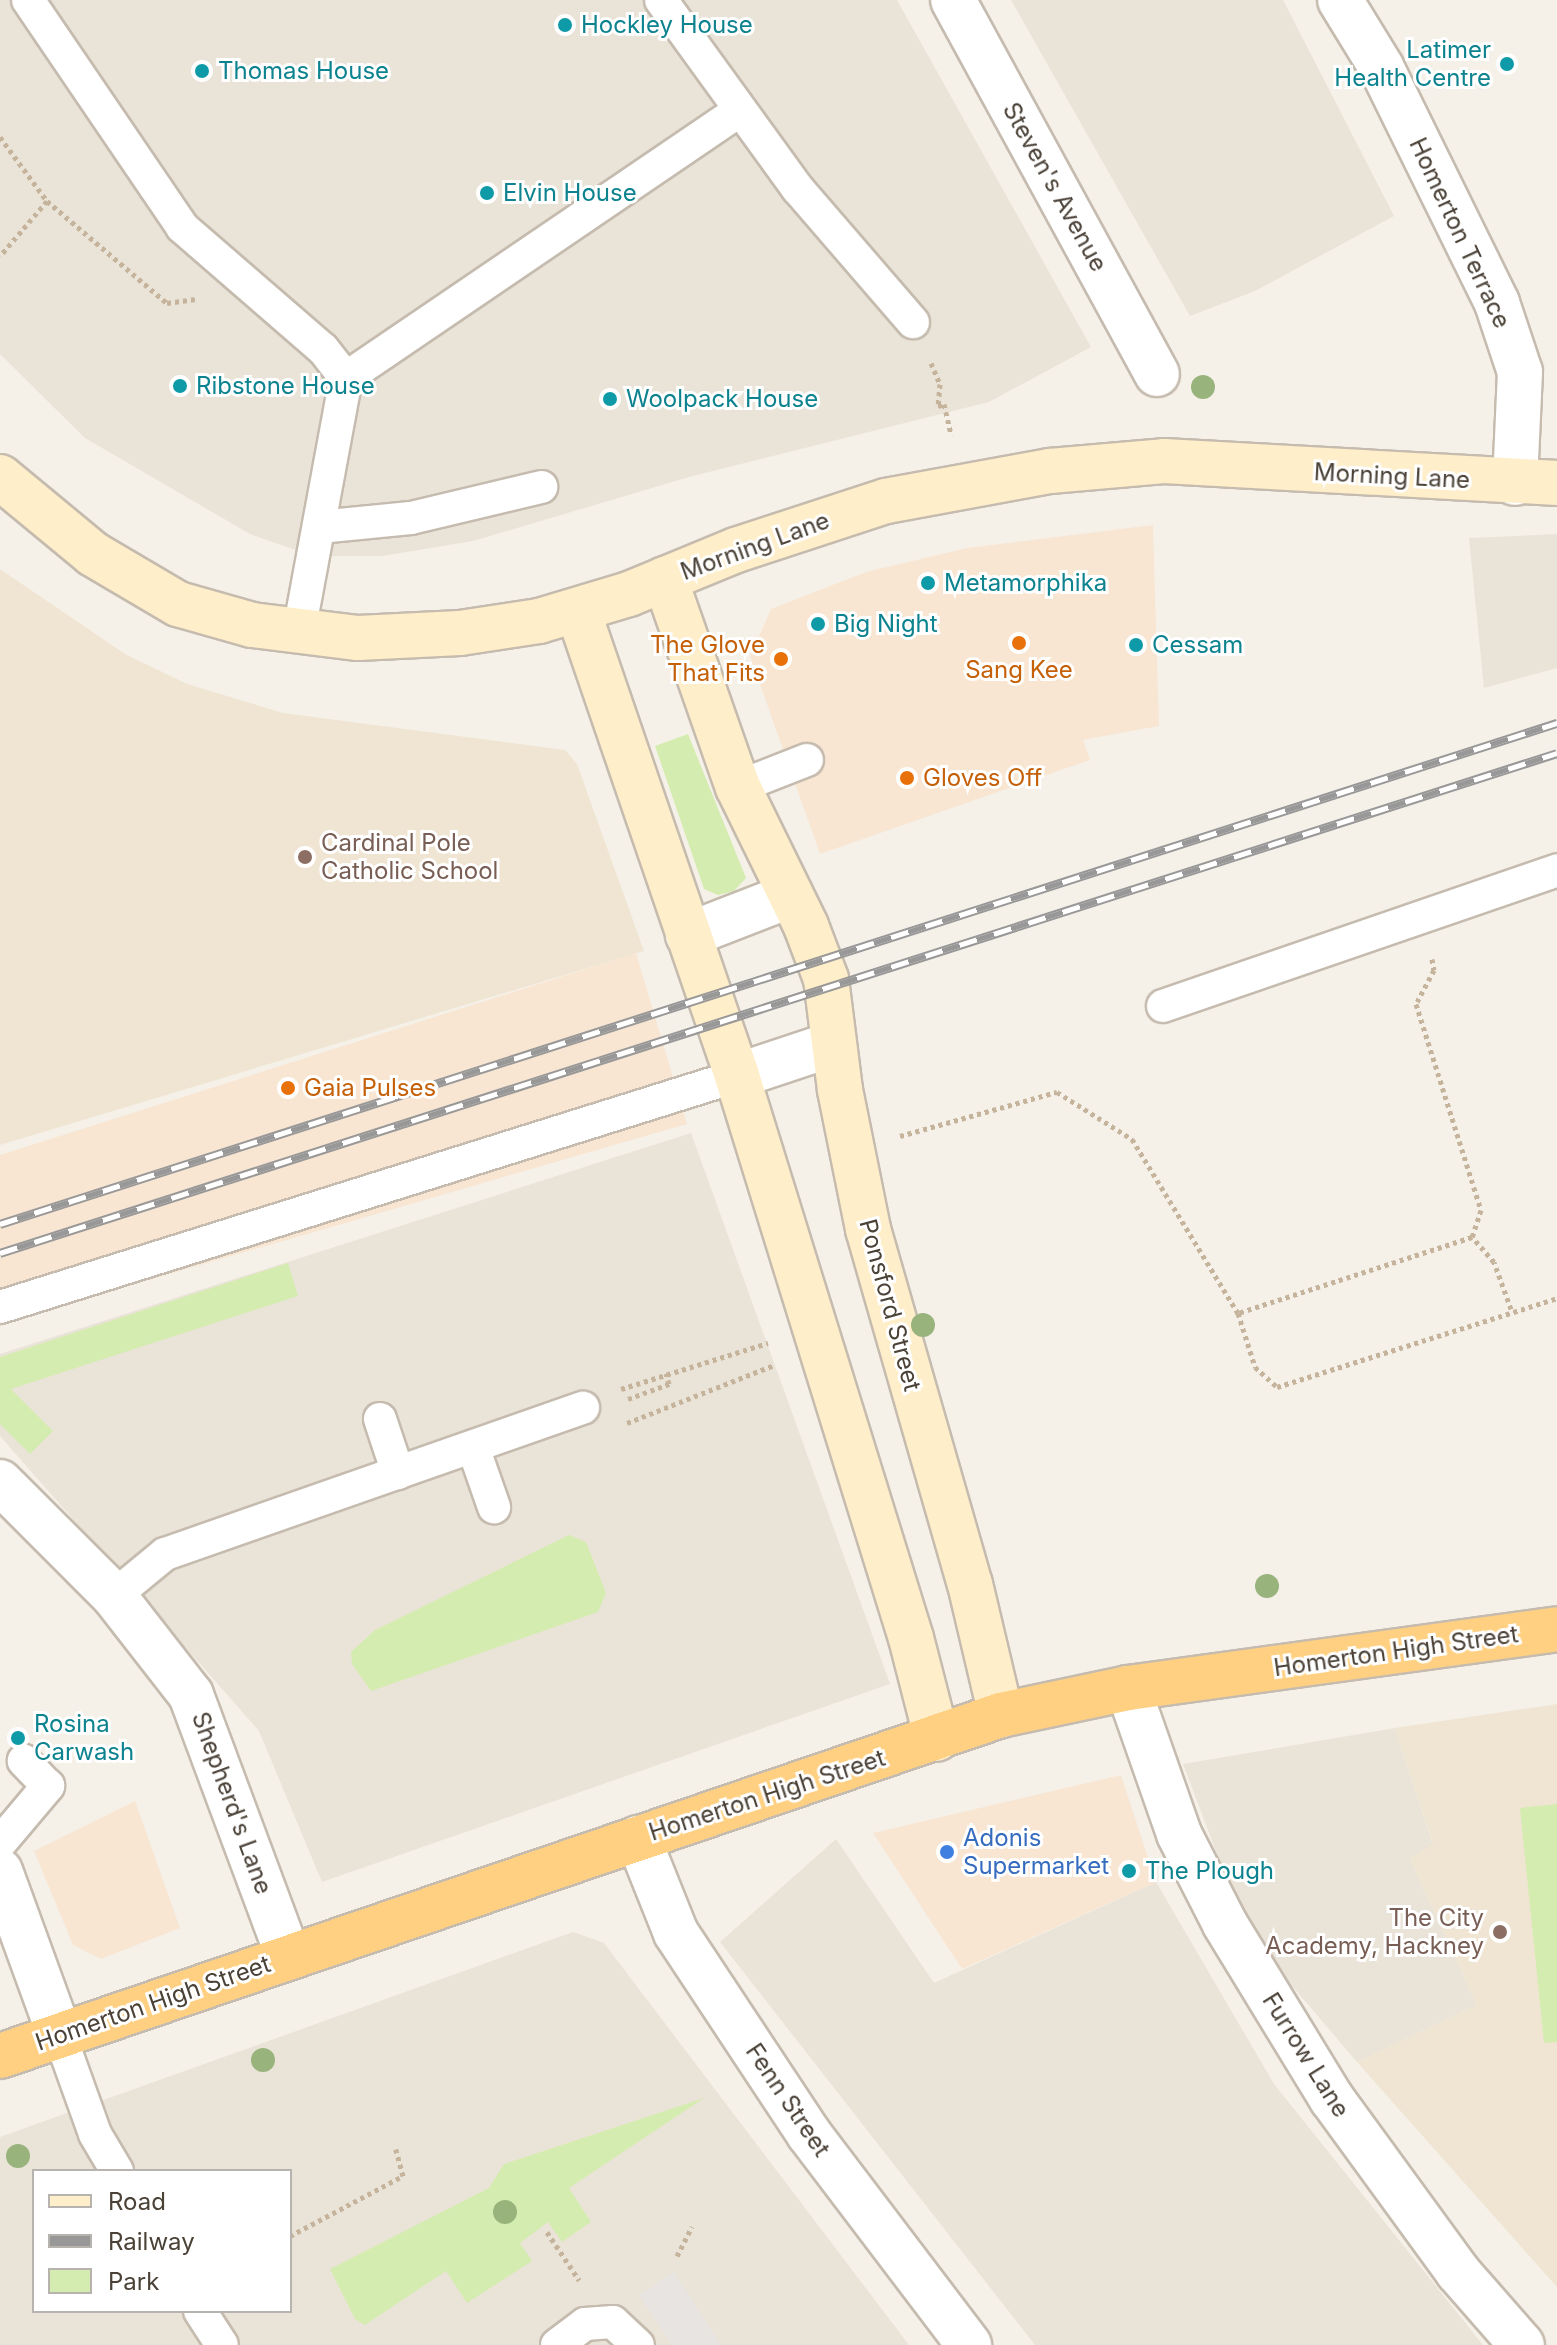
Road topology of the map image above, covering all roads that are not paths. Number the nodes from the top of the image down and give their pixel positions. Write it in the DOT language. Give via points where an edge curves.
graph roads {
  1 [pos="28,0"];
  2 [pos="661,0"];
  3 [pos="953,0"];
  4 [pos="1340,0"];
  5 [pos="738,112"];
  6 [pos="913,322"];
  7 [pos="1157,374"];
  8 [pos="346,378"];
  9 [pos="0,477"];
  10 [pos="1536,483"];
  11 [pos="541,487"];
  12 [pos="319,527"];
  13 [pos="665,579"];
  14 [pos="578,611"];
  15 [pos="299,632"];
  16 [pos="807,760"];
  17 [pos="738,787"];
  18 [pos="1557,870"];
  19 [pos="791,895"];
  20 [pos="688,935"];
  21 [pos="1163,1006"];
  22 [pos="833,1044"];
  23 [pos="737,1076"];
  24 [pos="0,1307"];
  25 [pos="598,1406"];
  26 [pos="380,1419"];
  27 [pos="473,1447"];
  28 [pos="398,1473"];
  29 [pos="0,1482"];
  30 [pos="494,1507"];
  31 [pos="114,1596"];
  32 [pos="1557,1629"];
  33 [pos="1128,1688"];
  34 [pos="1001,1715"];
  35 [pos="937,1739"];
  36 [pos="24,1761"];
  37 [pos="638,1838"];
  38 [pos="0,1843"];
  39 [pos="0,1871"];
  40 [pos="288,1956"];
  41 [pos="60,2036"];
  42 [pos="0,2056"];
  43 [pos="116,2169"];
  44 [pos="201,2313"];
  45 [pos="222,2345"];
  46 [pos="557,2345"];
  47 [pos="638,2345"];
  48 [pos="969,2345"];
  49 [pos="1522,2345"];
  1 -- 8 [label="lane" via="159,199 204,250 323,349"];
  2 -- 5 [label="lane"];
  3 -- 7 [label="street, Steven's Avenue"];
  4 -- 10 [label="street, Homerton Terrace" via="1381,67 1497,303 1520,372"];
  5 -- 6 [label="lane"];
  5 -- 8 [label="lane"];
  8 -- 12 [label="lane"];
  9 -- 15 [label="main road, Morning Lane" via="93,554 178,604"];
  10 -- 13 [label="main road, Morning Lane" via="1164,461 1050,471 886,501"];
  11 -- 12 [label="lane" via="411,518"];
  12 -- 15 [label="lane"];
  13 -- 14 [label="main road, Morning Lane"];
  13 -- 17 [label="main road, Ponsford Street"];
  14 -- 15 [label="main road, Morning Lane" via="438,634 358,638"];
  14 -- 20 [label="main road"];
  16 -- 17 [label="lane"];
  17 -- 19 [label="main road, Ponsford Street"];
  18 -- 21 [label="lane"];
  19 -- 20 [label="street"];
  19 -- 22 [label="main road, Ponsford Street" via="826,979"];
  20 -- 23 [label="main road"];
  22 -- 23 [label="street"];
  22 -- 34 [label="main road, Ponsford Street" via="868,1229 976,1607"];
  23 -- 24 [label="lane"];
  23 -- 35 [label="main road"];
  25 -- 27 [label="lane"];
  26 -- 28 [label="lane"];
  27 -- 28 [label="lane"];
  27 -- 30 [label="lane"];
  28 -- 31 [label="lane" via="165,1554"];
  29 -- 31 [label="street, Shepherd's Lane"];
  31 -- 40 [label="street, Shepherd's Lane" via="199,1710"];
  32 -- 33 [label="highway, Homerton High Street"];
  33 -- 34 [label="highway, Homerton High Street"];
  33 -- 49 [label="street, Furrow Lane" via="1179,1834 1225,1924 1332,2099 1458,2272"];
  34 -- 35 [label="highway, Homerton High Street"];
  35 -- 37 [label="highway, Homerton High Street"];
  36 -- 38 [label="lane" via="48,1786"];
  37 -- 40 [label="highway, Homerton High Street"];
  37 -- 48 [label="street, Fenn Street" via="676,1933 809,2134"];
  39 -- 41 [label="street"];
  40 -- 41 [label="highway, Homerton High Street"];
  41 -- 42 [label="highway, Homerton High Street"];
  41 -- 43 [label="lane" via="95,2134"];
  44 -- 45 [label="lane"];
  46 -- 47 [label="lane" via="585,2324 613,2322"];
}
